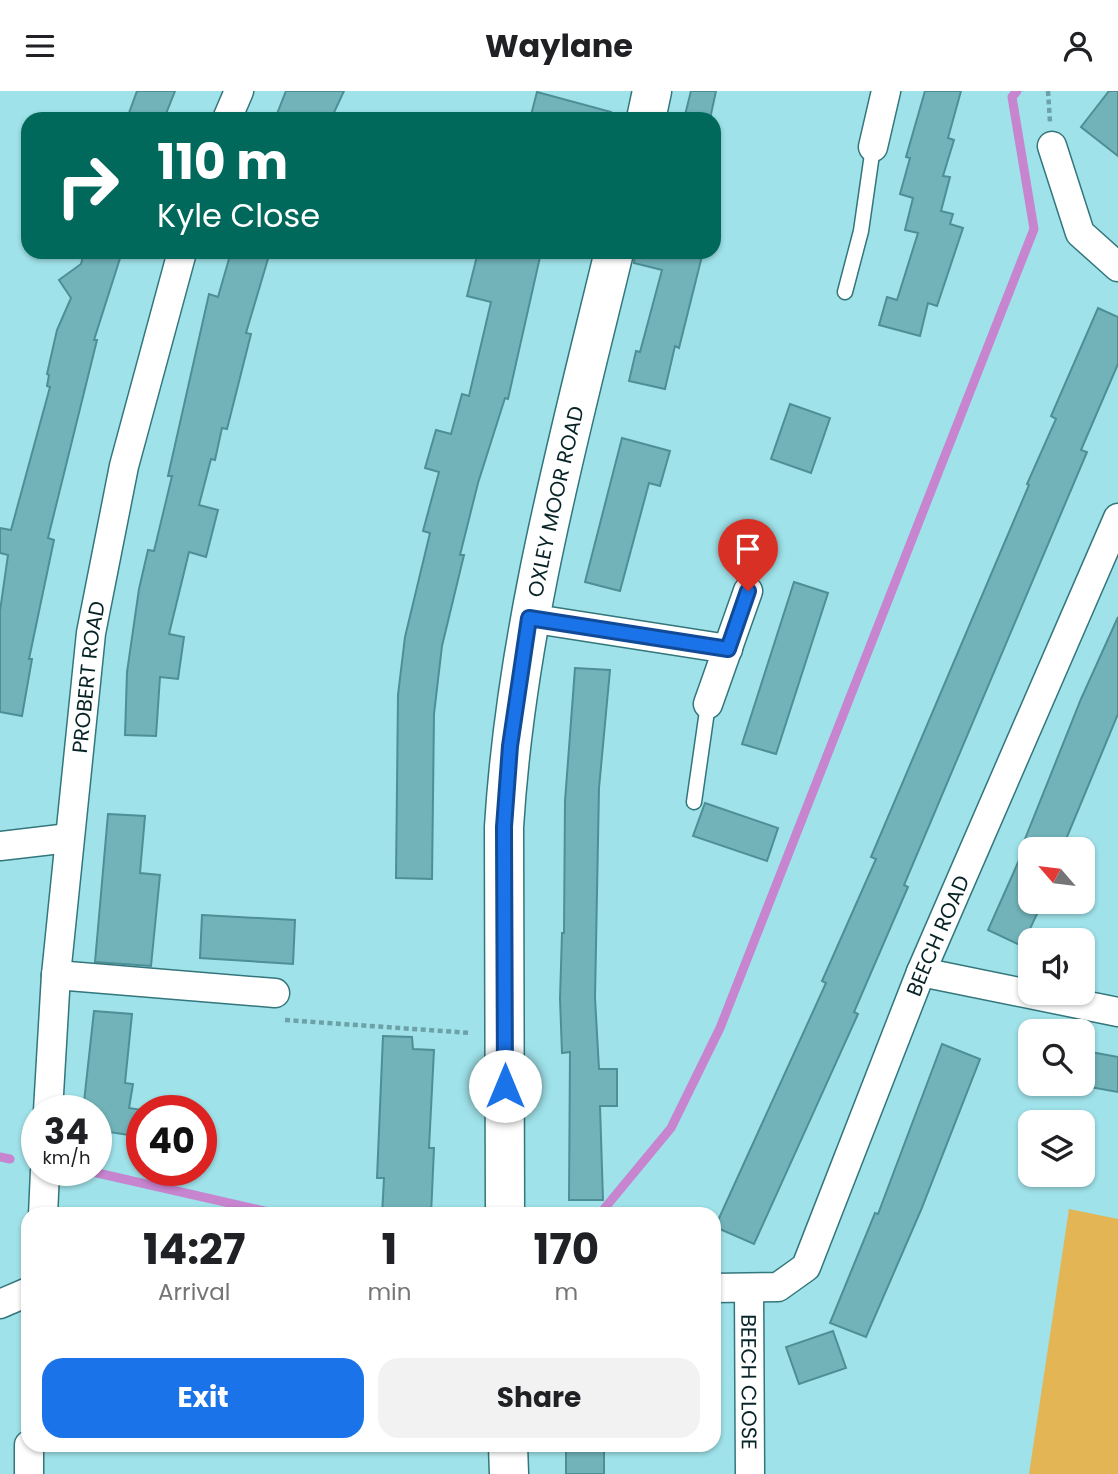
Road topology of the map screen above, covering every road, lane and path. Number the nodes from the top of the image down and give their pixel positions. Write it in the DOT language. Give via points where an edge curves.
graph roads {
  1 [pos="239,91"];
  2 [pos="652,91"];
  3 [pos="886,91"];
  4 [pos="230,112"];
  5 [pos="648,112"];
  6 [pos="1052,146"];
  7 [pos="873,147"];
  8 [pos="180,259"];
  9 [pos="612,259"];
  10 [pos="1118,268"];
  11 [pos="845,292"];
  12 [pos="1118,518"];
  13 [pos="748,591"];
  14 [pos="529,618"];
  15 [pos="728,649"];
  16 [pos="708,704"];
  17 [pos="694,802"];
  18 [pos="69,838"];
  19 [pos="0,846"];
  20 [pos="921,972"];
  21 [pos="56,975"];
  22 [pos="275,993"];
  23 [pos="1118,1012"];
  24 [pos="49,1095"];
  25 [pos="44,1186"];
  26 [pos="43,1207"];
  27 [pos="505,1207"];
  28 [pos="721,1288"];
  29 [pos="749,1289"];
  30 [pos="21,1295"];
  31 [pos="0,1304"];
  32 [pos="29,1452"];
  33 [pos="508,1452"];
  34 [pos="29,1474"];
  35 [pos="509,1474"];
  36 [pos="750,1474"];
  1 -- 4 [label="street"];
  2 -- 5 [label="street"];
  3 -- 7 [label="street"];
  6 -- 10 [label="street" via="1080,233"];
  7 -- 11 [label="lane" via="861,231"];
  8 -- 18 [label="street, PROBERT ROAD" via="124,466 94,620"];
  9 -- 14 [label="street, OXLEY MOOR ROAD"];
  12 -- 20 [label="street, BEECH ROAD"];
  13 -- 15 [label="street"];
  14 -- 15 [label="street"];
  14 -- 27 [label="street, OXLEY MOOR ROAD" via="504,827"];
  15 -- 16 [label="street"];
  16 -- 17 [label="lane"];
  18 -- 19 [label="street"];
  18 -- 21 [label="street, PROBERT ROAD"];
  20 -- 23 [label="street"];
  20 -- 29 [label="street, BEECH ROAD" via="806,1267 778,1287"];
  21 -- 22 [label="street"];
  21 -- 24 [label="street, PROBERT ROAD"];
  25 -- 26 [label="street"];
  28 -- 29 [label="street, BEECH ROAD"];
  29 -- 36 [label="street, BEECH CLOSE"];
  30 -- 31 [label="street"];
  32 -- 34 [label="street"];
  33 -- 35 [label="street"];
}
